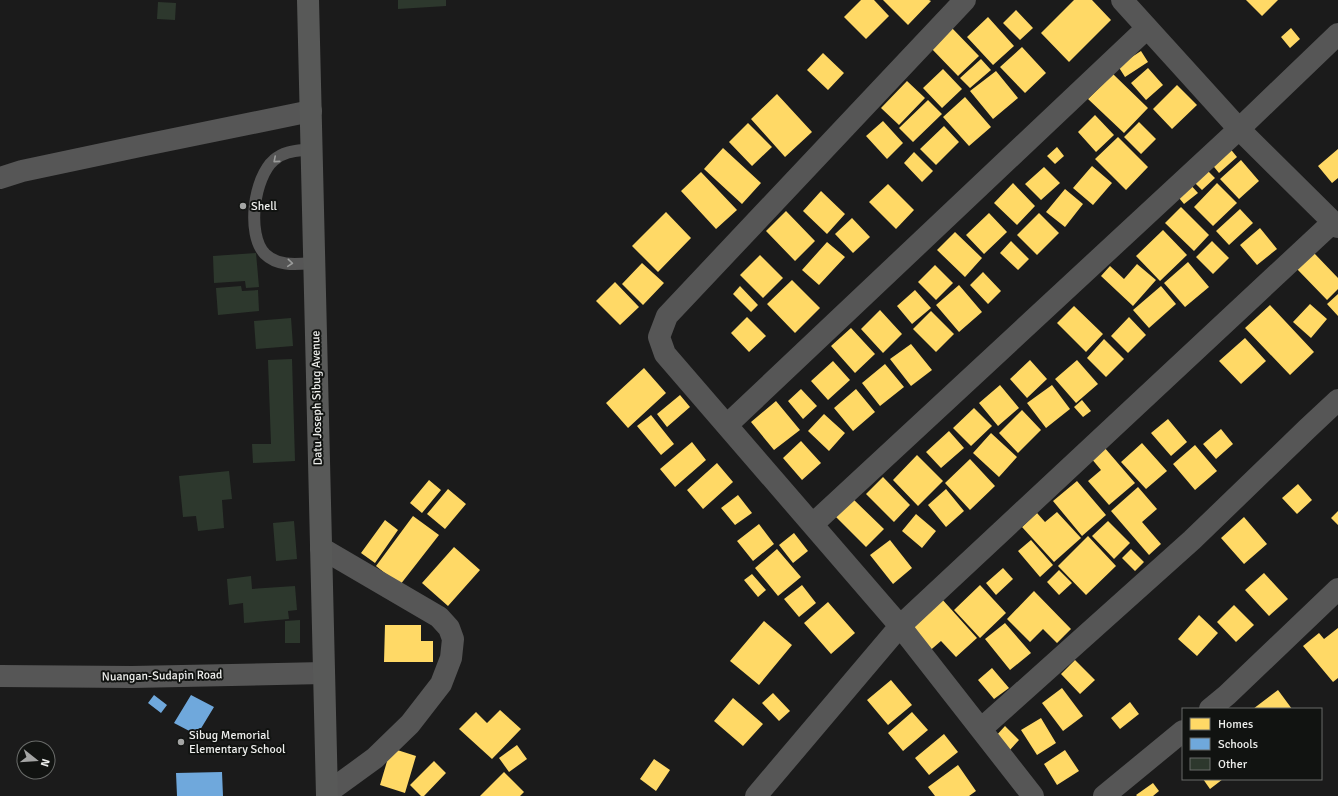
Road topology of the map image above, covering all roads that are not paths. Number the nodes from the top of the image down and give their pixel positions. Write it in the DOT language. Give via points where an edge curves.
graph roads {
  1 [pos="308,0"];
  2 [pos="965,0"];
  3 [pos="1122,0"];
  4 [pos="1147,28"];
  5 [pos="1338,34"];
  6 [pos="311,111"];
  7 [pos="1239,129"];
  8 [pos="312,149"];
  9 [pos="0,178"];
  10 [pos="1336,225"];
  11 [pos="314,263"];
  12 [pos="1338,400"];
  13 [pos="727,425"];
  14 [pos="812,524"];
  15 [pos="321,548"];
  16 [pos="1338,589"];
  17 [pos="900,626"];
  18 [pos="324,673"];
  19 [pos="0,676"];
  20 [pos="1211,708"];
  21 [pos="982,729"];
  22 [pos="1182,732"];
  23 [pos="327,795"];
  24 [pos="756,796"];
  25 [pos="1033,796"];
  26 [pos="1104,796"];
  1 -- 6 [label="main road, Datu Joseph Sibug Avenue"];
  2 -- 13 [label="street" via="667,316 659,337 666,354"];
  3 -- 4 [label="street"];
  4 -- 7 [label="street"];
  4 -- 13 [label="street"];
  5 -- 7 [label="street"];
  6 -- 8 [label="main road, Datu Joseph Sibug Avenue"];
  6 -- 9 [label="street" via="22,171"];
  7 -- 10 [label="street"];
  7 -- 14 [label="street"];
  8 -- 11 [label="main road, Datu Joseph Sibug Avenue"];
  8 -- 11 [label="lane, one-way" via="287,152 273,160 262,177 256,197 254,223 257,243 265,254 278,262"];
  10 -- 17 [label="street"];
  11 -- 15 [label="main road, Datu Joseph Sibug Avenue"];
  12 -- 21 [label="street" via="1192,540"];
  13 -- 14 [label="street"];
  14 -- 17 [label="street"];
  15 -- 18 [label="main road, Datu Joseph Sibug Avenue"];
  15 -- 23 [label="street" via="439,617 449,628 453,639 451,658 441,684 410,724 375,758"];
  16 -- 20 [label="street"];
  17 -- 21 [label="street"];
  17 -- 24 [label="street"];
  18 -- 19 [label="street, Nuangan-Sudapin Road" via="132,677"];
  18 -- 23 [label="main road, Datu Joseph Sibug Avenue"];
  21 -- 25 [label="street"];
  22 -- 26 [label="street"];
}
